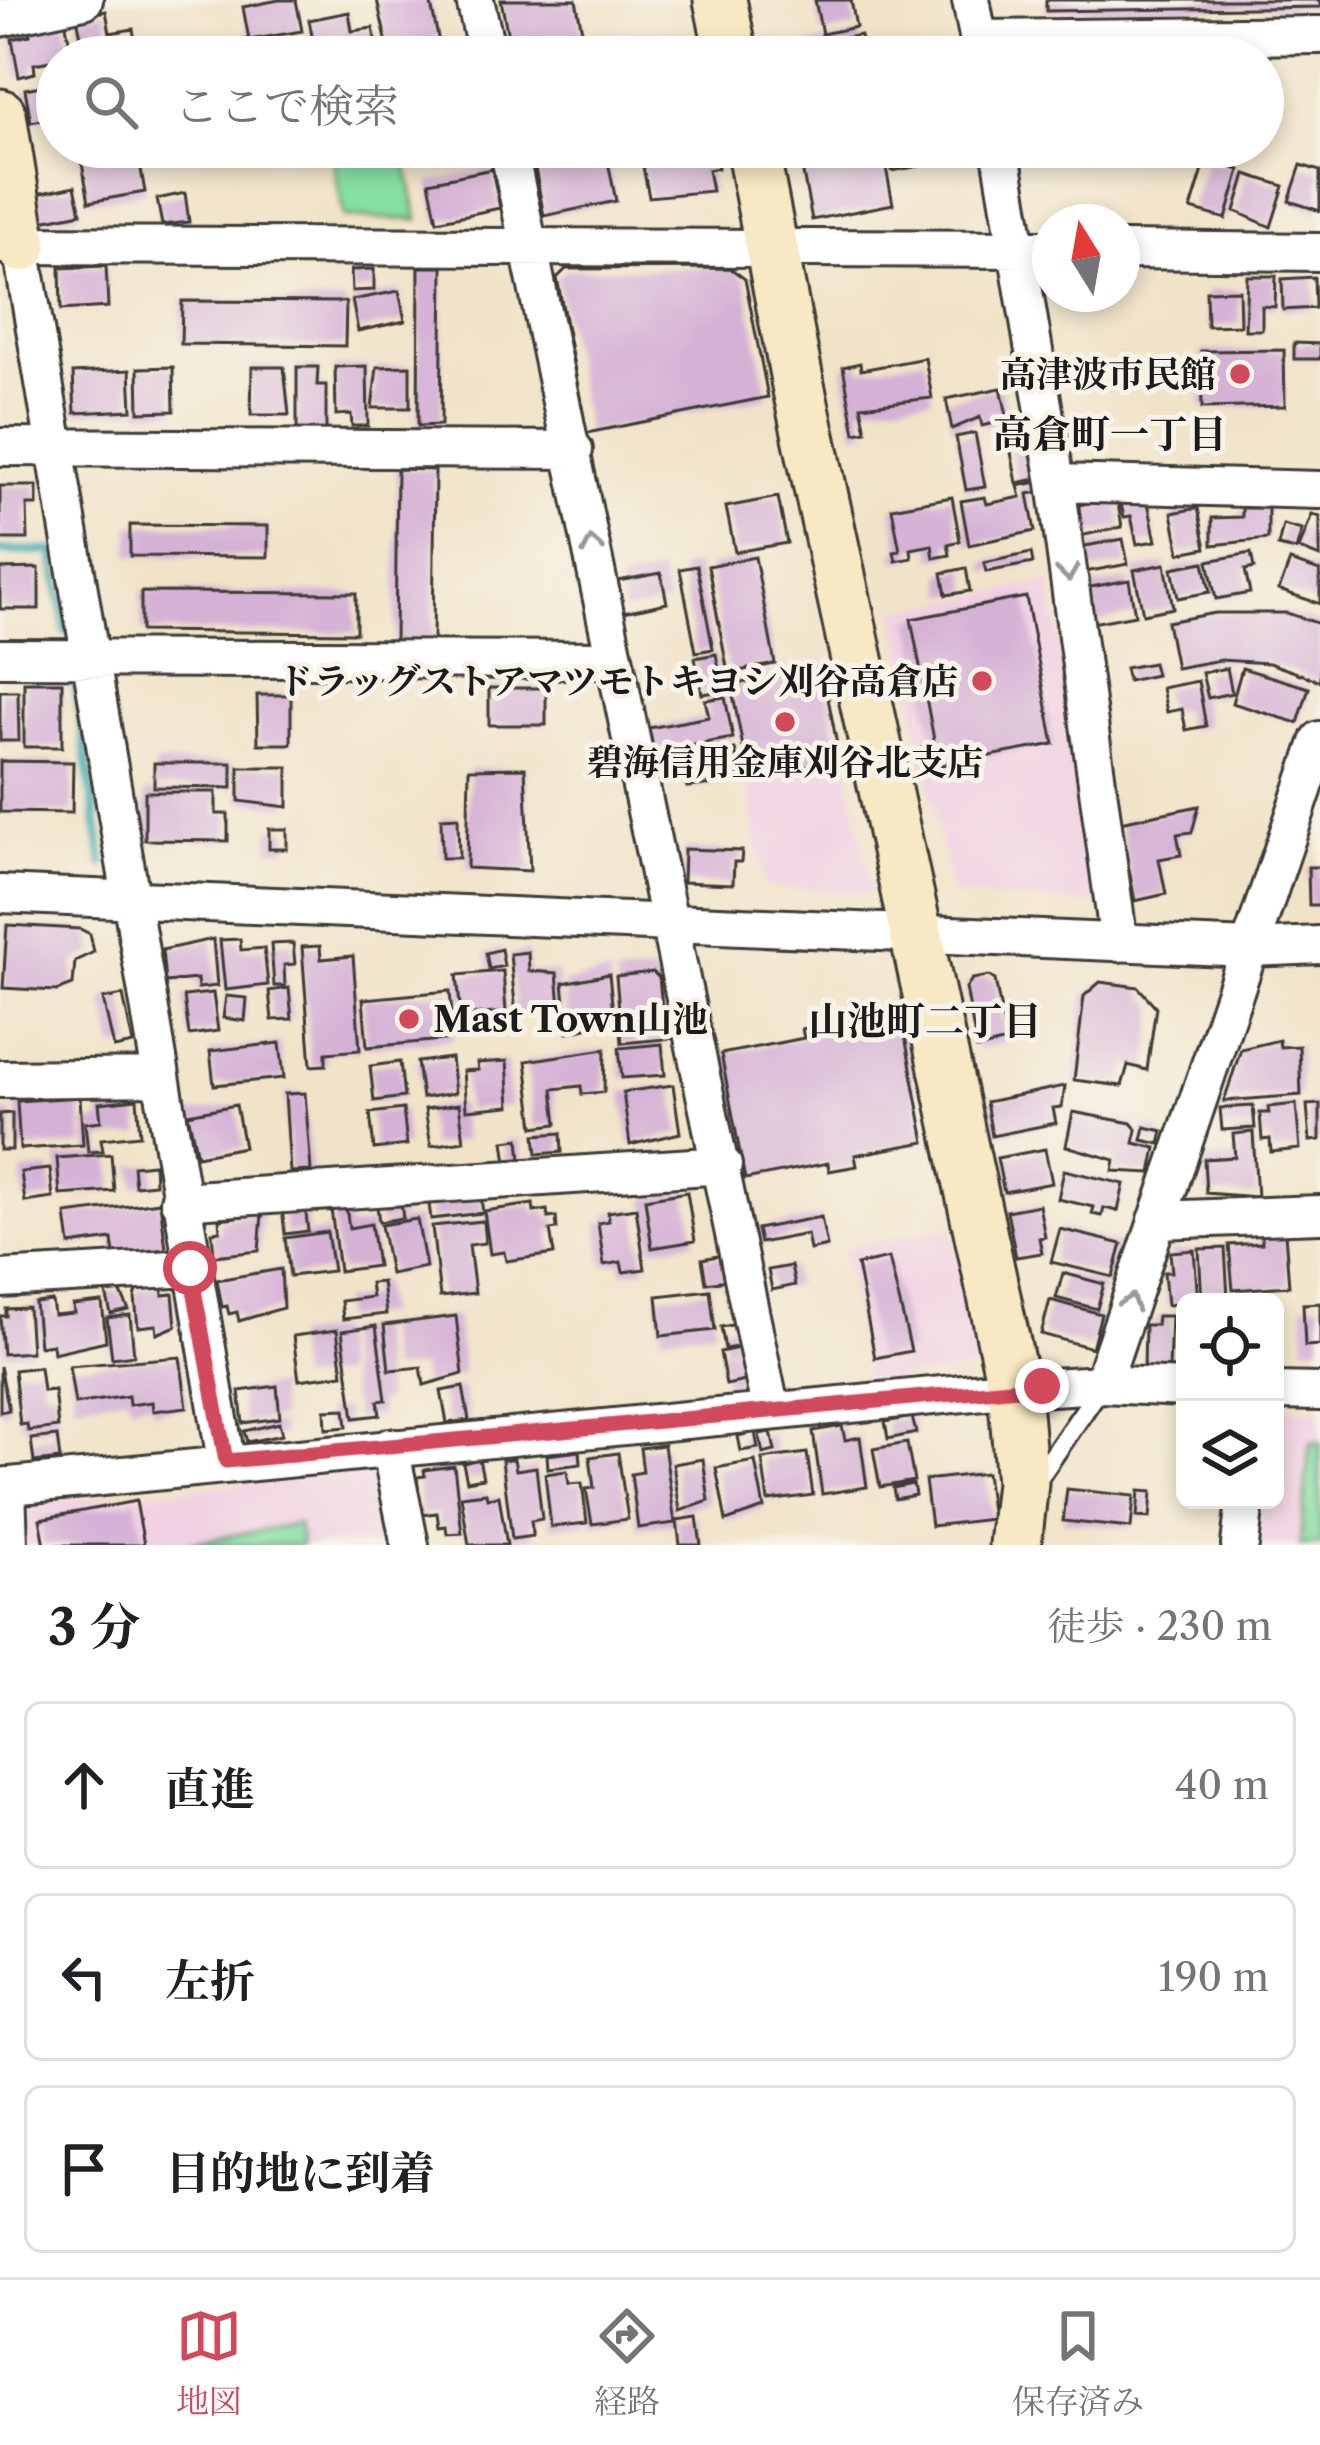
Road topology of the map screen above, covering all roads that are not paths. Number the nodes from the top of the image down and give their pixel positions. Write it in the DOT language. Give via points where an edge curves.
graph roads {
  1 [pos="84,0"];
  2 [pos="475,0"];
  3 [pos="720,0"];
  4 [pos="971,0"];
  5 [pos="0,18"];
  6 [pos="1320,35"];
  7 [pos="483,36"];
  8 [pos="728,36"];
  9 [pos="978,36"];
  10 [pos="1284,36"];
  11 [pos="0,115"];
  12 [pos="513,168"];
  13 [pos="757,168"];
  14 [pos="1007,168"];
  15 [pos="1032,240"];
  16 [pos="11,245"];
  17 [pos="530,248"];
  18 [pos="774,249"];
  19 [pos="1032,249"];
  20 [pos="1140,250"];
  21 [pos="1320,253"];
  22 [pos="1041,312"];
  23 [pos="0,447"];
  24 [pos="55,448"];
  25 [pos="574,449"];
  26 [pos="1056,483"];
  27 [pos="1320,490"];
  28 [pos="0,658"];
  29 [pos="89,659"];
  30 [pos="614,660"];
  31 [pos="1320,740"];
  32 [pos="0,894"];
  33 [pos="131,899"];
  34 [pos="669,921"];
  35 [pos="918,932"];
  36 [pos="1119,943"];
  37 [pos="1320,945"];
  38 [pos="1250,948"];
  39 [pos="161,1077"];
  40 [pos="0,1079"];
  41 [pos="723,1165"];
  42 [pos="179,1202"];
  43 [pos="1320,1214"];
  44 [pos="1157,1220"];
  45 [pos="190,1268"];
  46 [pos="0,1279"];
  47 [pos="1102,1384"];
  48 [pos="1176,1388"];
  49 [pos="1014,1389"];
  50 [pos="1284,1391"];
  51 [pos="1320,1392"];
  52 [pos="771,1412"];
  53 [pos="390,1447"];
  54 [pos="226,1461"];
  55 [pos="1041,1474"];
  56 [pos="3,1486"];
  57 [pos="1244,1509"];
  58 [pos="9,1545"];
  59 [pos="410,1545"];
  60 [pos="1015,1545"];
  61 [pos="1240,1545"];
  1 -- 5 [label="street"];
  2 -- 7 [label="street"];
  3 -- 8 [label="street"];
  4 -- 9 [label="street"];
  6 -- 10 [label="street"];
  11 -- 16 [label="street"];
  12 -- 17 [label="street"];
  13 -- 18 [label="street"];
  14 -- 15 [label="street"];
  16 -- 17 [label="street"];
  16 -- 24 [label="street"];
  17 -- 18 [label="street"];
  17 -- 25 [label="street"];
  18 -- 19 [label="street"];
  18 -- 35 [label="street"];
  20 -- 21 [label="street"];
  22 -- 26 [label="street"];
  23 -- 24 [label="street"];
  24 -- 25 [label="street"];
  24 -- 29 [label="street"];
  30 -- 25 [label="street, one-way"];
  26 -- 27 [label="street"];
  26 -- 36 [label="street, one-way"];
  28 -- 29 [label="street"];
  29 -- 30 [label="street"];
  29 -- 33 [label="street"];
  30 -- 34 [label="street"];
  31 -- 38 [label="street"];
  32 -- 33 [label="street"];
  33 -- 34 [label="street"];
  33 -- 39 [label="street"];
  34 -- 35 [label="street"];
  34 -- 41 [label="street"];
  35 -- 36 [label="street"];
  35 -- 49 [label="street"];
  36 -- 38 [label="street"];
  37 -- 38 [label="street"];
  38 -- 44 [label="street"];
  39 -- 40 [label="street"];
  39 -- 42 [label="street"];
  41 -- 42 [label="street"];
  41 -- 52 [label="street"];
  42 -- 45 [label="street"];
  43 -- 44 [label="street"];
  47 -- 44 [label="street, one-way"];
  45 -- 46 [label="street"];
  45 -- 54 [label="street"];
  47 -- 48 [label="street"];
  47 -- 49 [label="street"];
  47 -- 55 [label="lane"];
  49 -- 52 [label="street"];
  49 -- 60 [label="street" via="1022,1483"];
  50 -- 51 [label="street"];
  52 -- 53 [label="street"];
  53 -- 54 [label="street"];
  53 -- 59 [label="street"];
  54 -- 56 [label="street"];
  56 -- 58 [label="street"];
  57 -- 61 [label="street"];
}
